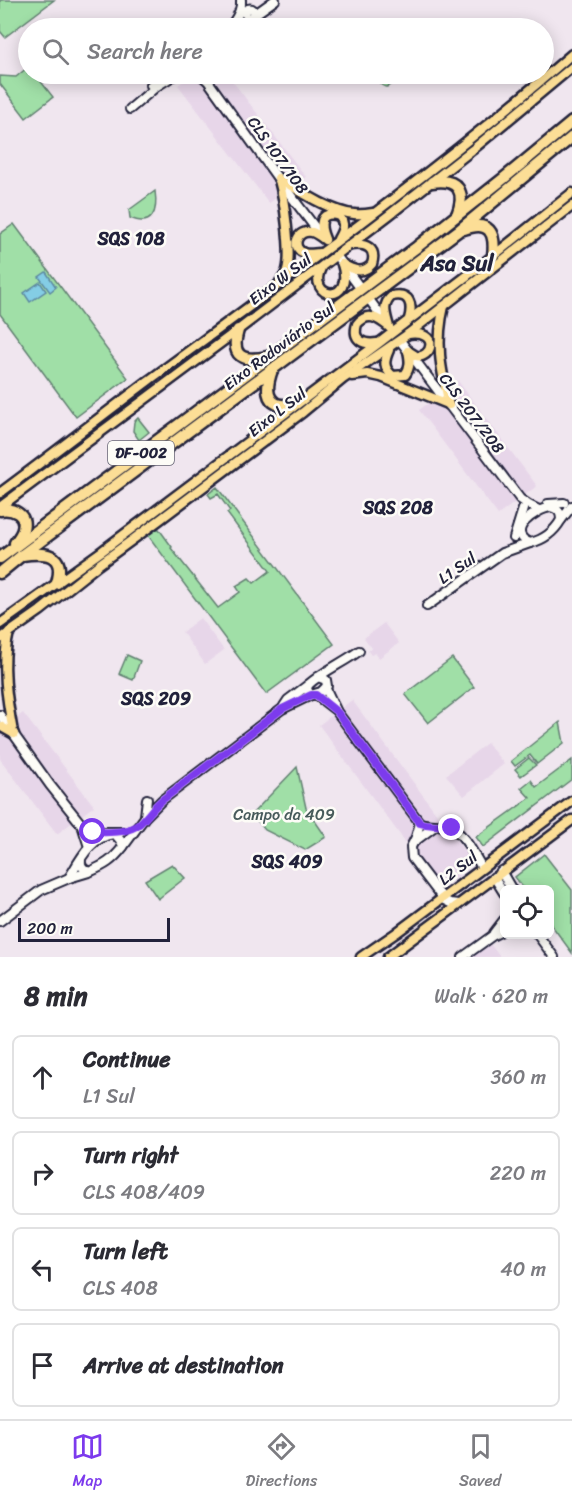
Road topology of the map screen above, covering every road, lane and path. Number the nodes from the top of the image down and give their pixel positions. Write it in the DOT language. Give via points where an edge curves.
graph roads {
  1 [pos="241,0"];
  2 [pos="272,2"];
  3 [pos="235,18"];
  4 [pos="243,18"];
  5 [pos="572,54"];
  6 [pos="572,67"];
  7 [pos="554,69"];
  8 [pos="554,82"];
  9 [pos="153,84"];
  10 [pos="160,84"];
  11 [pos="209,84"];
  12 [pos="536,84"];
  13 [pos="551,84"];
  14 [pos="572,122"];
  15 [pos="572,137"];
  16 [pos="278,179"];
  17 [pos="432,182"];
  18 [pos="572,193"];
  19 [pos="572,206"];
  20 [pos="377,212"];
  21 [pos="456,216"];
  22 [pos="458,231"];
  23 [pos="337,241"];
  24 [pos="325,245"];
  25 [pos="350,245"];
  26 [pos="493,255"];
  27 [pos="340,261"];
  28 [pos="322,266"];
  29 [pos="358,285"];
  30 [pos="277,286"];
  31 [pos="371,302"];
  32 [pos="444,306"];
  33 [pos="409,319"];
  34 [pos="390,328"];
  35 [pos="238,330"];
  36 [pos="408,334"];
  37 [pos="379,343"];
  38 [pos="405,347"];
  39 [pos="390,348"];
  40 [pos="271,357"];
  41 [pos="273,369"];
  42 [pos="343,379"];
  43 [pos="448,404"];
  44 [pos="293,406"];
  45 [pos="0,493"];
  46 [pos="572,498"];
  47 [pos="568,504"];
  48 [pos="526,507"];
  49 [pos="551,507"];
  50 [pos="0,508"];
  51 [pos="539,510"];
  52 [pos="527,520"];
  53 [pos="561,520"];
  54 [pos="520,530"];
  55 [pos="514,538"];
  56 [pos="530,543"];
  57 [pos="11,548"];
  58 [pos="502,553"];
  59 [pos="22,555"];
  60 [pos="0,558"];
  61 [pos="0,573"];
  62 [pos="57,583"];
  63 [pos="427,606"];
  64 [pos="0,624"];
  65 [pos="9,632"];
  66 [pos="0,639"];
  67 [pos="359,651"];
  68 [pos="343,663"];
  69 [pos="318,677"];
  70 [pos="308,685"];
  71 [pos="327,686"];
  72 [pos="314,695"];
  73 [pos="282,709"];
  74 [pos="337,712"];
  75 [pos="0,715"];
  76 [pos="0,726"];
  77 [pos="13,733"];
  78 [pos="162,800"];
  79 [pos="572,801"];
  80 [pos="145,817"];
  81 [pos="572,820"];
  82 [pos="420,823"];
  83 [pos="82,825"];
  84 [pos="138,825"];
  85 [pos="435,826"];
  86 [pos="532,830"];
  87 [pos="93,832"];
  88 [pos="118,833"];
  89 [pos="102,837"];
  90 [pos="414,842"];
  91 [pos="517,842"];
  92 [pos="539,844"];
  93 [pos="88,847"];
  94 [pos="123,847"];
  95 [pos="528,853"];
  96 [pos="81,859"];
  97 [pos="482,868"];
  98 [pos="89,872"];
  99 [pos="497,874"];
  100 [pos="69,878"];
  101 [pos="501,885"];
  102 [pos="507,885"];
  103 [pos="443,898"];
  104 [pos="458,904"];
  105 [pos="0,921"];
  106 [pos="500,925"];
  107 [pos="500,932"];
  108 [pos="396,933"];
  109 [pos="492,936"];
  110 [pos="541,939"];
  111 [pos="404,945"];
  112 [pos="361,957"];
  113 [pos="388,957"];
  114 [pos="463,957"];
  115 [pos="554,957"];
  1 -- 3 [label="street"];
  2 -- 4 [label="street"];
  5 -- 7 [label="main road, Eixo W Sul"];
  6 -- 8 [label="main road, Eixo W Sul"];
  9 -- 10 [label="street" via="128,107"];
  11 -- 16 [label="street, CLS 107/108"];
  12 -- 20 [label="main road, Eixo W Sul"];
  13 -- 17 [label="main road, Eixo W Sul"];
  14 -- 21 [label="highway, Eixo Rodoviário Sul / DF-002"];
  15 -- 22 [label="highway, Eixo Rodoviário Sul / DF-002"];
  16 -- 20 [label="main road" via="345,212"];
  16 -- 24 [label="street, CLS 107/108"];
  16 -- 30 [label="main road" via="284,200 289,260"];
  17 -- 21 [label="highway" via="444,180 461,192"];
  17 -- 25 [label="main road, Eixo W Sul"];
  18 -- 26 [label="main road, Eixo L Sul"];
  19 -- 32 [label="main road, Eixo L Sul"];
  20 -- 23 [label="main road, Eixo W Sul"];
  21 -- 40 [label="highway, Eixo Rodoviário Sul / DF-002"];
  22 -- 26 [label="highway" via="474,225 486,227 494,237"];
  22 -- 41 [label="highway, Eixo Rodoviário Sul / DF-002"];
  23 -- 24 [label="main road, Eixo W Sul"];
  23 -- 24 [label="main road" via="343,220 329,215 321,220"];
  24 -- 30 [label="main road, Eixo W Sul"];
  25 -- 27 [label="main road" via="370,248 372,264 358,271"];
  25 -- 28 [label="main road, Eixo W Sul"];
  26 -- 33 [label="main road, Eixo L Sul"];
  27 -- 28 [label="main road" via="344,286 335,292 327,292 318,284"];
  27 -- 29 [label="street"];
  28 -- 35 [label="main road, Eixo W Sul"];
  30 -- 45 [label="main road, Eixo W Sul"];
  31 -- 34 [label="street"];
  32 -- 36 [label="main road, Eixo L Sul"];
  32 -- 43 [label="main road" via="438,346"];
  33 -- 34 [label="main road" via="410,302 400,295 392,296 385,309"];
  33 -- 37 [label="main road, Eixo L Sul"];
  34 -- 37 [label="main road" via="374,317 364,317 357,324 356,333 362,342"];
  35 -- 40 [label="highway" via="236,351 242,357"];
  35 -- 50 [label="main road, Eixo W Sul"];
  36 -- 38 [label="main road" via="426,335 430,345 422,356"];
  36 -- 39 [label="main road, Eixo L Sul"];
  37 -- 44 [label="main road, Eixo L Sul"];
  38 -- 39 [label="main road" via="409,370 405,375 393,376 385,367"];
  38 -- 43 [label="street, CLS 207/208"];
  39 -- 42 [label="main road, Eixo L Sul"];
  40 -- 57 [label="highway, Eixo Rodoviário Sul / DF-002"];
  41 -- 44 [label="highway" via="268,385 273,401"];
  41 -- 59 [label="highway, Eixo Rodoviário Sul / DF-002"];
  42 -- 43 [label="main road" via="373,375"];
  42 -- 65 [label="main road, Eixo L Sul"];
  43 -- 48 [label="street, CLS 207/208"];
  44 -- 62 [label="main road, Eixo L Sul"];
  46 -- 47 [label="street"];
  47 -- 48 [label="street"];
  47 -- 49 [label="street"];
  47 -- 53 [label="street"];
  48 -- 51 [label="street"];
  48 -- 52 [label="street, CLS 207/208"];
  48 -- 55 [label="street"];
  49 -- 51 [label="street"];
  49 -- 53 [label="street" via="559,511"];
  50 -- 57 [label="highway" via="16,511 23,521 23,529"];
  51 -- 52 [label="street, L1 Sul"];
  52 -- 54 [label="street, L1 Sul"];
  53 -- 56 [label="street, L1 Sul" via="551,533"];
  54 -- 55 [label="street, L1 Sul"];
  54 -- 56 [label="street" via="522,539"];
  55 -- 58 [label="street, L1 Sul"];
  56 -- 58 [label="street, L1 Sul"];
  57 -- 60 [label="highway, Eixo Rodoviário Sul / DF-002"];
  58 -- 63 [label="street, L1 Sul"];
  59 -- 61 [label="highway, Eixo Rodoviário Sul / DF-002"];
  59 -- 62 [label="highway" via="48,554 58,564"];
  62 -- 64 [label="main road, Eixo L Sul"];
  65 -- 66 [label="main road, Eixo L Sul"];
  65 -- 77 [label="main road" via="6,691"];
  67 -- 68 [label="street"];
  68 -- 69 [label="street"];
  68 -- 71 [label="street"];
  69 -- 70 [label="street"];
  69 -- 71 [label="street"];
  70 -- 72 [label="street"];
  70 -- 73 [label="street"];
  71 -- 72 [label="street"];
  71 -- 74 [label="street"];
  72 -- 73 [label="street"];
  72 -- 74 [label="street"];
  73 -- 78 [label="street"];
  74 -- 82 [label="street"];
  75 -- 77 [label="street"];
  76 -- 77 [label="main road"];
  77 -- 83 [label="street"];
  78 -- 80 [label="street"];
  78 -- 80 [label="street" via="149,797"];
  79 -- 86 [label="main road, L2 Sul"];
  80 -- 84 [label="street"];
  81 -- 92 [label="main road, L2 Sul"];
  82 -- 85 [label="street"];
  82 -- 90 [label="street"];
  83 -- 87 [label="street"];
  83 -- 93 [label="street"];
  84 -- 88 [label="street"];
  84 -- 94 [label="street"];
  85 -- 90 [label="street"];
  85 -- 97 [label="street" via="448,826 459,832"];
  86 -- 91 [label="main road, L2 Sul"];
  86 -- 92 [label="main road" via="532,839"];
  87 -- 88 [label="street"];
  87 -- 89 [label="street"];
  88 -- 89 [label="street"];
  88 -- 94 [label="street"];
  89 -- 93 [label="street"];
  90 -- 103 [label="street" via="412,858"];
  91 -- 95 [label="main road"];
  91 -- 97 [label="main road, L2 Sul"];
  92 -- 95 [label="main road, L2 Sul"];
  93 -- 96 [label="street"];
  94 -- 98 [label="street" via="108,863"];
  95 -- 99 [label="main road, L2 Sul"];
  96 -- 98 [label="street" via="82,867"];
  96 -- 100 [label="street"];
  97 -- 103 [label="main road, L2 Sul"];
  98 -- 100 [label="street"];
  99 -- 101 [label="street"];
  99 -- 102 [label="street"];
  99 -- 104 [label="main road, L2 Sul"];
  100 -- 105 [label="street" via="41,891"];
  103 -- 104 [label="street"];
  103 -- 108 [label="main road, L2 Sul"];
  104 -- 111 [label="main road, L2 Sul"];
  106 -- 109 [label="street"];
  107 -- 109 [label="street"];
  108 -- 111 [label="main road" via="403,938"];
  108 -- 112 [label="main road, L2 Sul"];
  109 -- 114 [label="street"];
  110 -- 115 [label="street"];
  111 -- 113 [label="main road, L2 Sul"];
}
